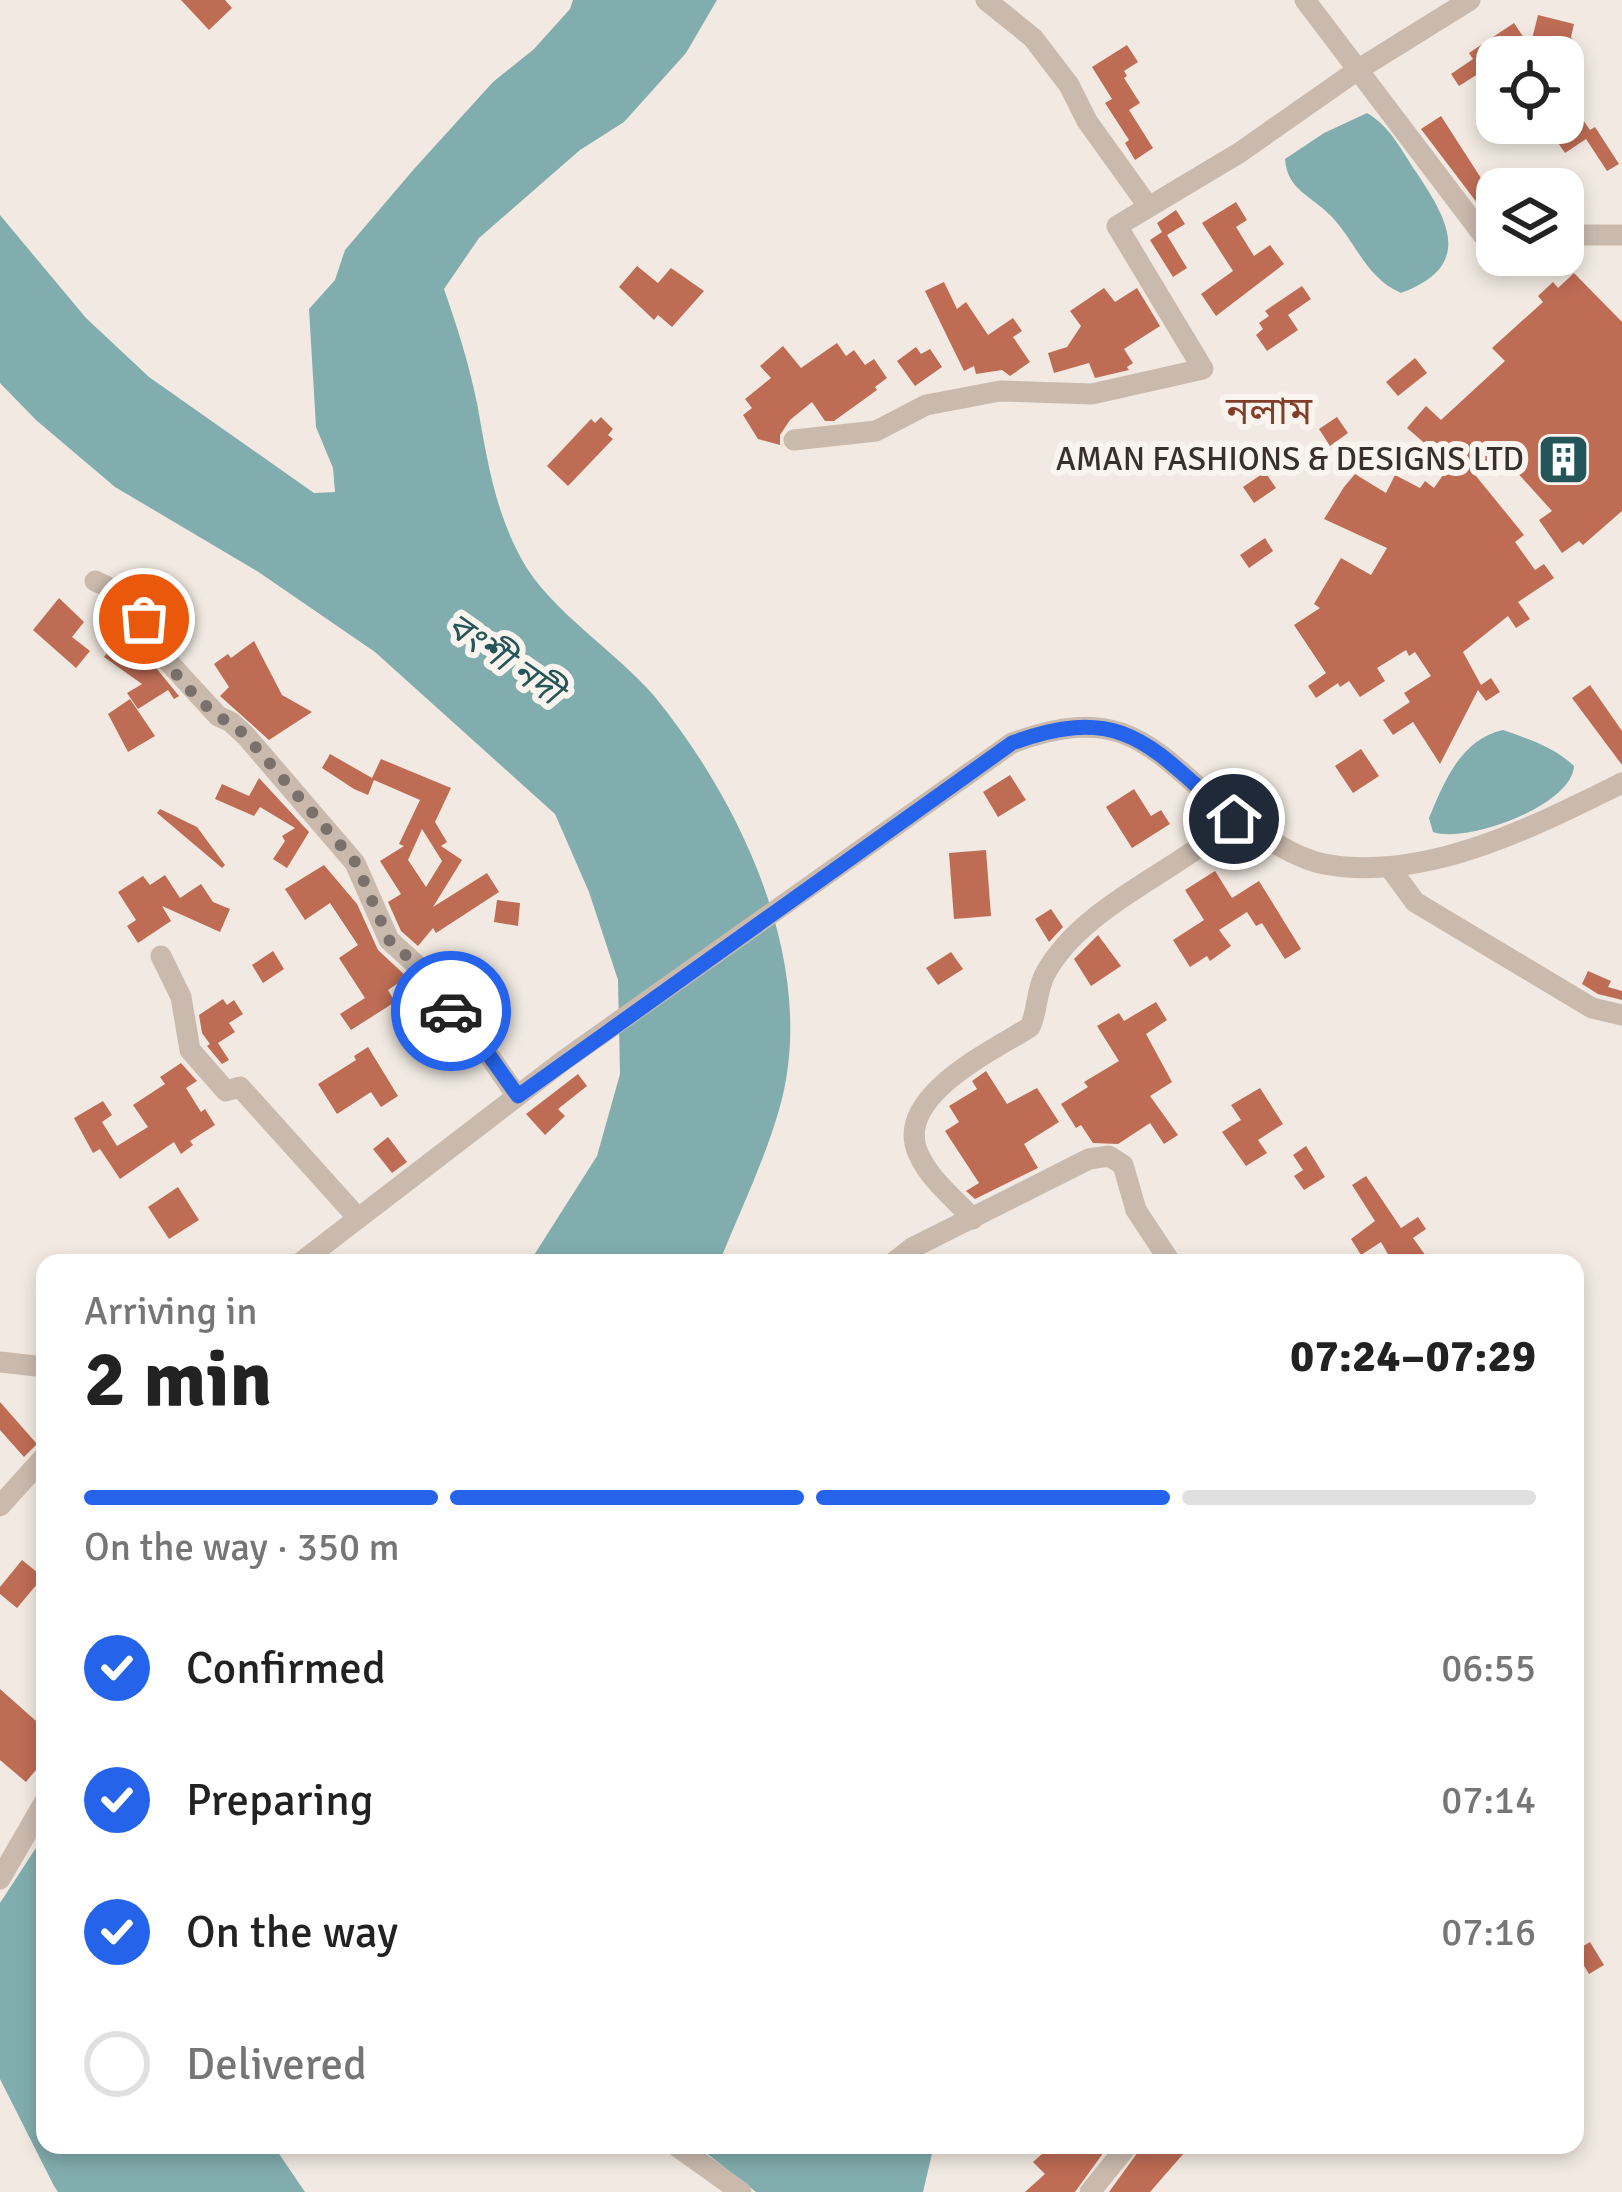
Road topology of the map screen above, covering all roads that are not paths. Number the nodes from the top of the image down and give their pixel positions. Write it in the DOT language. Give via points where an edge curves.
graph roads {
  1 [pos="986,0"];
  2 [pos="1305,0"];
  3 [pos="1470,0"];
  4 [pos="1359,69"];
  5 [pos="1148,206"];
  6 [pos="1476,226"];
  7 [pos="1622,235"];
  8 [pos="1584,236"];
  9 [pos="794,440"];
  10 [pos="95,581"];
  11 [pos="1622,783"];
  12 [pos="1234,819"];
  13 [pos="1390,868"];
  14 [pos="161,956"];
  15 [pos="1622,1015"];
  16 [pos="518,1096"];
  17 [pos="358,1218"];
  18 [pos="973,1219"];
  19 [pos="312,1254"];
  20 [pos="904,1254"];
  21 [pos="1165,1254"];
  22 [pos="0,1362"];
  23 [pos="36,1365"];
  24 [pos="36,1466"];
  25 [pos="0,1506"];
  26 [pos="36,1817"];
  27 [pos="0,1879"];
  28 [pos="688,2154"];
  29 [pos="1121,2154"];
  30 [pos="741,2192"];
  31 [pos="1090,2192"];
  1 -- 5 [label="street" via="1033,38"];
  2 -- 4 [label="street"];
  3 -- 4 [label="street"];
  4 -- 5 [label="street"];
  4 -- 6 [label="street"];
  5 -- 9 [label="street" via="1117,226 1203,369 1092,394 1000,391 926,405 877,431"];
  7 -- 8 [label="street"];
  10 -- 16 [label="street" via="126,595 176,671 246,736 356,863 389,940 422,970"];
  11 -- 13 [label="street" via="1515,836"];
  12 -- 13 [label="street" via="1322,864"];
  12 -- 16 [label="street" via="1144,741 1098,725 1054,728 1012,743"];
  12 -- 18 [label="street" via="1065,946 1038,990 1030,1028 933,1090 915,1123 916,1152"];
  13 -- 15 [label="street" via="1415,902 1592,1008"];
  14 -- 17 [label="street" via="181,997 190,1050 226,1091 239,1087 256,1103"];
  16 -- 17 [label="street"];
  17 -- 19 [label="street"];
  18 -- 20 [label="street"];
  18 -- 21 [label="street" via="1109,1156 1123,1165 1136,1210"];
  22 -- 23 [label="street"];
  24 -- 25 [label="street"];
  26 -- 27 [label="street"];
  28 -- 30 [label="street"];
  29 -- 31 [label="street"];
}
